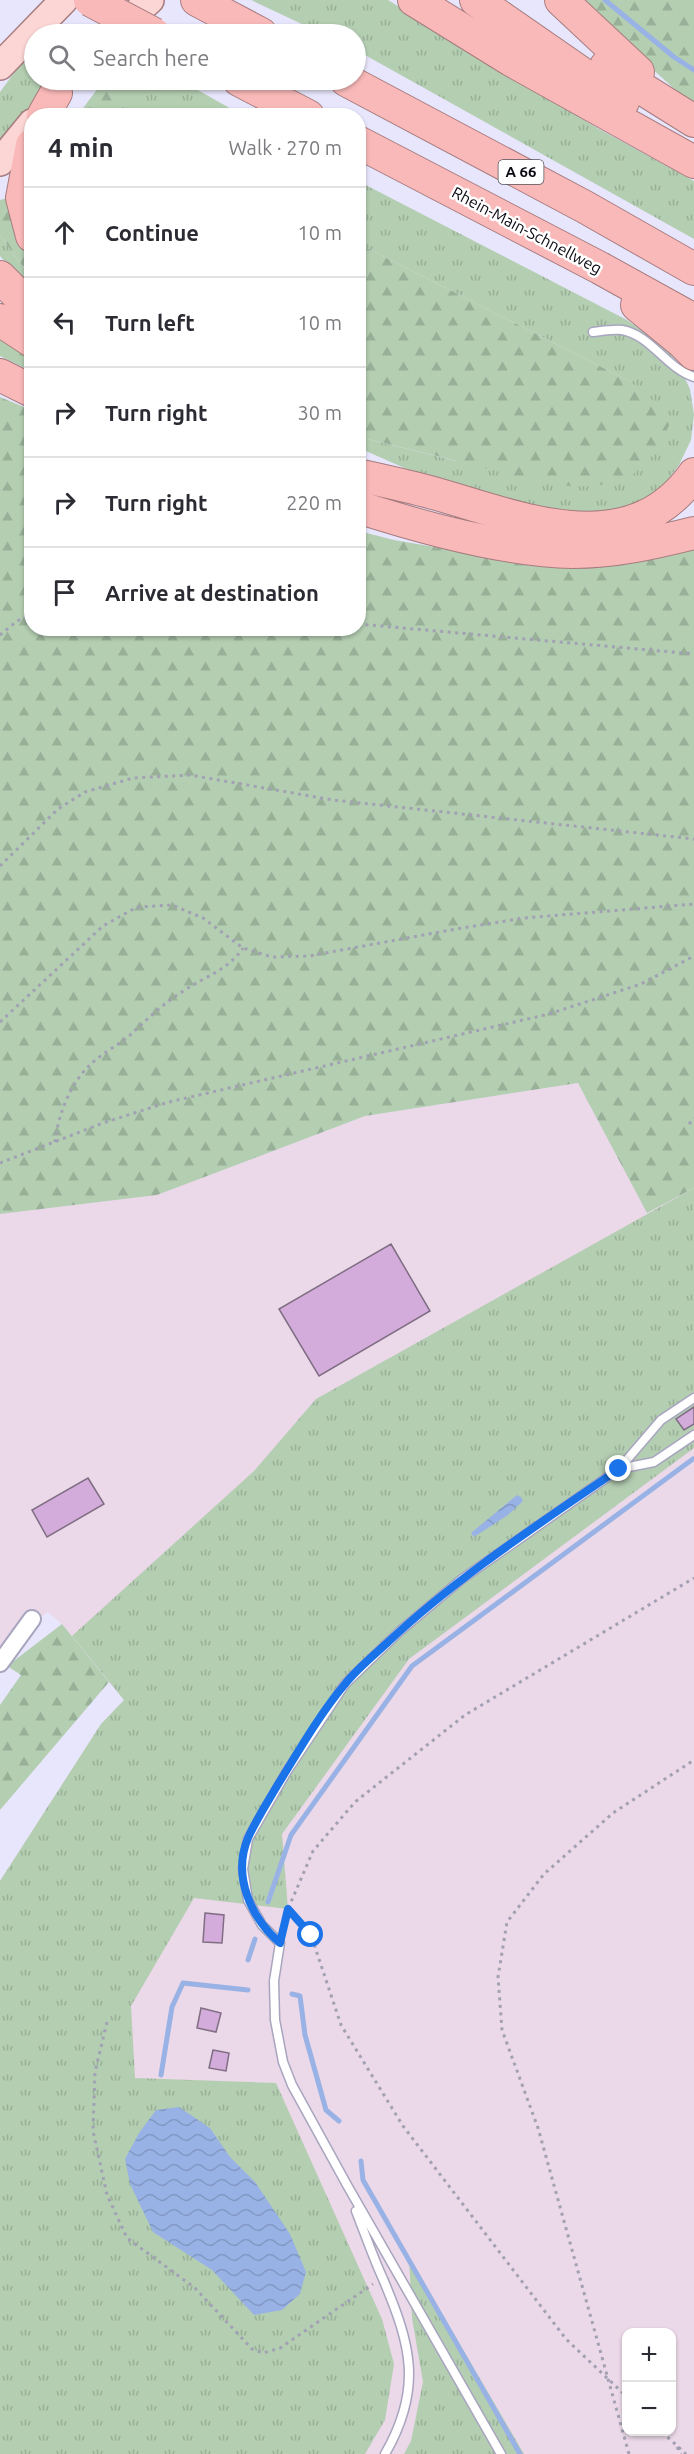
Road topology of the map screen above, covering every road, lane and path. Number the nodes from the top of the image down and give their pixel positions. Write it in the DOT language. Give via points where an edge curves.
graph roads {
  1 [pos="64,0"];
  2 [pos="90,0"];
  3 [pos="150,0"];
  4 [pos="197,0"];
  5 [pos="414,0"];
  6 [pos="476,0"];
  7 [pos="510,0"];
  8 [pos="561,0"];
  9 [pos="41,24"];
  10 [pos="124,24"];
  11 [pos="135,24"];
  12 [pos="242,24"];
  13 [pos="24,41"];
  14 [pos="0,66"];
  15 [pos="258,90"];
  16 [pos="365,90"];
  17 [pos="293,108"];
  18 [pos="690,118"];
  19 [pos="24,133"];
  20 [pos="366,146"];
  21 [pos="694,150"];
  22 [pos="0,162"];
  23 [pos="694,162"];
  24 [pos="24,187"];
  25 [pos="24,206"];
  26 [pos="600,268"];
  27 [pos="694,269"];
  28 [pos="0,278"];
  29 [pos="24,301"];
  30 [pos="0,320"];
  31 [pos="694,320"];
  32 [pos="593,333"];
  33 [pos="24,336"];
  34 [pos="694,354"];
  35 [pos="0,375"];
  36 [pos="694,377"];
  37 [pos="24,387"];
  38 [pos="366,464"];
  39 [pos="694,474"];
  40 [pos="366,477"];
  41 [pos="424,490"];
  42 [pos="366,509"];
  43 [pos="366,516"];
  44 [pos="405,521"];
  45 [pos="694,533"];
  46 [pos="24,618"];
  47 [pos="366,625"];
  48 [pos="0,635"];
  49 [pos="694,654"];
  50 [pos="694,839"];
  51 [pos="0,867"];
  52 [pos="694,904"];
  53 [pos="243,948"];
  54 [pos="694,956"];
  55 [pos="0,1022"];
  56 [pos="694,1118"];
  57 [pos="689,1124"];
  58 [pos="55,1142"];
  59 [pos="0,1164"];
  60 [pos="694,1398"];
  61 [pos="694,1435"];
  62 [pos="619,1469"];
  63 [pos="694,1578"];
  64 [pos="32,1619"];
  65 [pos="0,1663"];
  66 [pos="694,1761"];
  67 [pos="288,1909"];
  68 [pos="280,1943"];
  69 [pos="107,2022"];
  70 [pos="346,2185"];
  71 [pos="382,2277"];
  72 [pos="607,2377"];
  73 [pos="622,2391"];
  74 [pos="666,2436"];
  75 [pos="674,2443"];
  76 [pos="385,2454"];
  77 [pos="501,2454"];
  78 [pos="629,2454"];
  79 [pos="681,2454"];
  80 [pos="686,2454"];
  1 -- 9 [label="main road"];
  2 -- 11 [label="highway, bridge"];
  3 -- 10 [label="main road"];
  4 -- 12 [label="highway"];
  5 -- 23 [label="highway"];
  6 -- 21 [label="highway"];
  7 -- 18 [label="highway"];
  8 -- 18 [label="highway"];
  13 -- 14 [label="main road"];
  15 -- 17 [label="highway"];
  16 -- 27 [label="highway, A 66"];
  19 -- 22 [label="main road"];
  20 -- 26 [label="highway, Rhein-Main-Schnellweg"];
  24 -- 25 [label="highway"];
  26 -- 31 [label="highway, Rhein-Main-Schnellweg"];
  26 -- 34 [label="highway" via="617,289"];
  28 -- 29 [label="highway"];
  30 -- 33 [label="highway"];
  32 -- 36 [label="lane" via="622,330 638,336 665,360"];
  35 -- 37 [label="highway"];
  38 -- 41 [label="highway"];
  39 -- 41 [label="highway" via="679,492 651,513 604,528 546,525"];
  40 -- 41 [label="highway"];
  42 -- 44 [label="highway"];
  43 -- 44 [label="highway"];
  44 -- 45 [label="highway" via="495,542 572,552 632,548"];
  46 -- 48 [label="path"];
  47 -- 49 [label="path"];
  50 -- 51 [label="path" via="333,800 190,776 133,778 85,792 58,809"];
  52 -- 53 [label="path" via="524,918 309,956 272,957"];
  53 -- 55 [label="path" via="203,918 172,905 137,907 103,926"];
  53 -- 58 [label="path" via="228,967 185,989 88,1067 74,1086 57,1124"];
  54 -- 58 [label="path" via="641,984 549,1014 169,1102"];
  56 -- 57 [label="path"];
  58 -- 59 [label="path"];
  60 -- 62 [label="lane" via="661,1420"];
  61 -- 62 [label="lane" via="654,1462"];
  62 -- 68 [label="lane" via="462,1579 400,1630 345,1684 287,1771 248,1839 243,1869 248,1900 262,1925"];
  63 -- 67 [label="path" via="465,1716 355,1802 313,1851"];
  64 -- 65 [label="street"];
  66 -- 72 [label="path" via="613,1813 544,1874 507,1922 498,1977 502,2030 538,2128"];
  67 -- 68 [label="path"];
  67 -- 72 [label="path" via="311,1935 341,2025 403,2126 566,2339"];
  68 -- 70 [label="lane" via="273,2001 283,2062"];
  69 -- 71 [label="path" via="95,2072 93,2131 107,2195 127,2238 195,2288 252,2349 263,2353 280,2348"];
  70 -- 71 [label="lane"];
  70 -- 77 [label="lane"];
  71 -- 76 [label="lane" via="404,2329 409,2363 404,2411"];
  72 -- 73 [label="path"];
  72 -- 78 [label="path"];
  74 -- 75 [label="path"];
  75 -- 79 [label="path"];
  75 -- 80 [label="path"];
}
